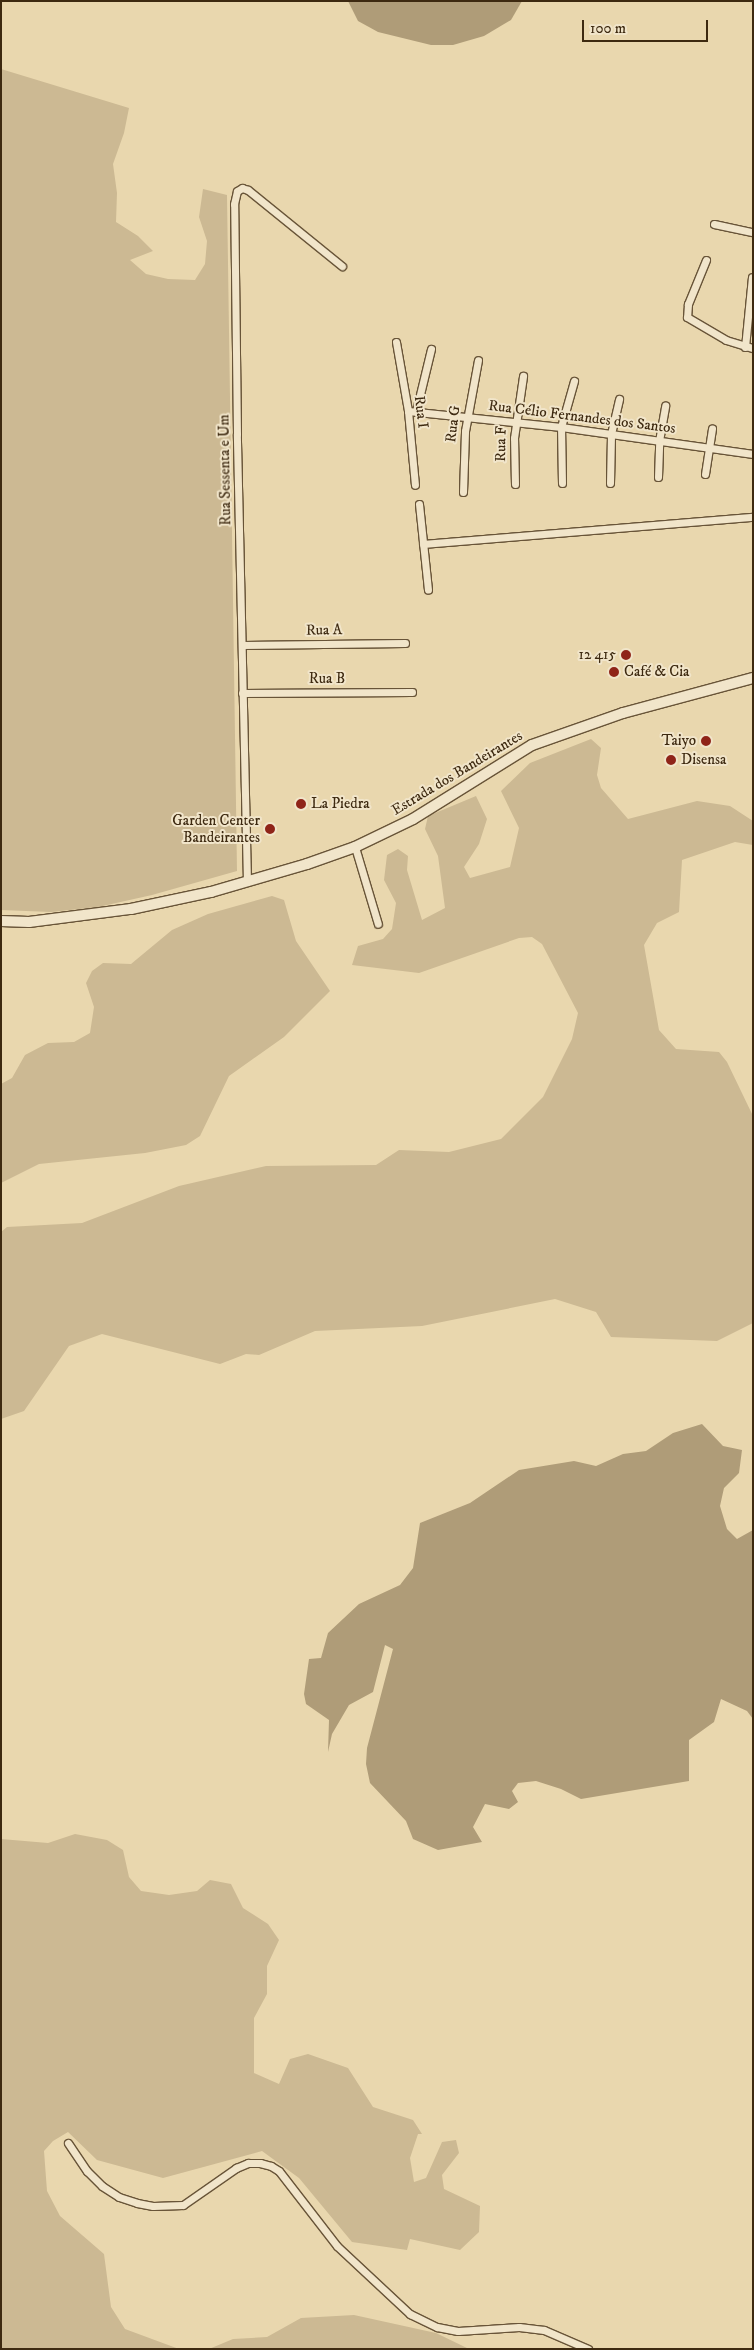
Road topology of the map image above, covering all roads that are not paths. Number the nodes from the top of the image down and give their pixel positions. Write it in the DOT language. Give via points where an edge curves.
graph roads {
  1 [pos="714,224"];
  2 [pos="753,232"];
  3 [pos="706,260"];
  4 [pos="342,266"];
  5 [pos="752,277"];
  6 [pos="396,342"];
  7 [pos="744,347"];
  8 [pos="753,348"];
  9 [pos="430,349"];
  10 [pos="478,360"];
  11 [pos="523,376"];
  12 [pos="574,381"];
  13 [pos="619,399"];
  14 [pos="665,406"];
  15 [pos="408,411"];
  16 [pos="416,412"];
  17 [pos="467,416"];
  18 [pos="515,422"];
  19 [pos="561,427"];
  20 [pos="712,429"];
  21 [pos="611,434"];
  22 [pos="659,441"];
  23 [pos="708,448"];
  24 [pos="753,454"];
  25 [pos="705,474"];
  26 [pos="658,477"];
  27 [pos="562,483"];
  28 [pos="610,483"];
  29 [pos="516,484"];
  30 [pos="415,486"];
  31 [pos="463,492"];
  32 [pos="419,504"];
  33 [pos="753,516"];
  34 [pos="423,544"];
  35 [pos="428,590"];
  36 [pos="405,643"];
  37 [pos="243,645"];
  38 [pos="753,678"];
  39 [pos="242,692"];
  40 [pos="412,692"];
  41 [pos="355,847"];
  42 [pos="247,882"];
  43 [pos="1,921"];
  44 [pos="378,924"];
  45 [pos="68,2143"];
  46 [pos="588,2349"];
  1 -- 2 [label="street"];
  3 -- 7 [label="street" via="688,304 687,317"];
  4 -- 37 [label="street, Rua Sessenta e Um" via="248,190 242,188 237,191 234,204"];
  5 -- 7 [label="street"];
  6 -- 15 [label="street, Rua I"];
  7 -- 8 [label="street"];
  9 -- 16 [label="street"];
  10 -- 17 [label="street, Rua G"];
  11 -- 18 [label="street, Rua F"];
  12 -- 19 [label="street"];
  13 -- 21 [label="street"];
  14 -- 22 [label="street"];
  15 -- 16 [label="street, Rua Célio Fernandes dos Santos"];
  15 -- 30 [label="street, Rua I"];
  16 -- 17 [label="street, Rua Célio Fernandes dos Santos"];
  17 -- 18 [label="street, Rua Célio Fernandes dos Santos"];
  17 -- 31 [label="street, Rua G"];
  18 -- 19 [label="street, Rua Célio Fernandes dos Santos"];
  18 -- 29 [label="street, Rua F"];
  19 -- 21 [label="street, Rua Célio Fernandes dos Santos"];
  19 -- 27 [label="street"];
  20 -- 23 [label="street"];
  21 -- 22 [label="street, Rua Célio Fernandes dos Santos"];
  21 -- 28 [label="street"];
  22 -- 23 [label="street, Rua Célio Fernandes dos Santos"];
  22 -- 26 [label="street"];
  23 -- 24 [label="street, Rua Célio Fernandes dos Santos"];
  23 -- 25 [label="street"];
  32 -- 34 [label="street"];
  33 -- 34 [label="street"];
  34 -- 35 [label="street"];
  36 -- 37 [label="street, Rua A"];
  37 -- 39 [label="street, Rua Sessenta e Um"];
  38 -- 41 [label="main road, Estrada dos Bandeirantes" via="623,713 532,745 413,820"];
  39 -- 40 [label="street, Rua B"];
  39 -- 42 [label="street, Rua Sessenta e Um"];
  41 -- 42 [label="main road, Estrada dos Bandeirantes"];
  41 -- 44 [label="street"];
  42 -- 43 [label="main road, Estrada dos Bandeirantes" via="112,912 29,922"];
  45 -- 46 [label="street" via="102,2186 119,2197 153,2206 183,2204 248,2163 271,2166 279,2171 337,2246 410,2314 437,2327 458,2331 520,2327 544,2330"];
}
